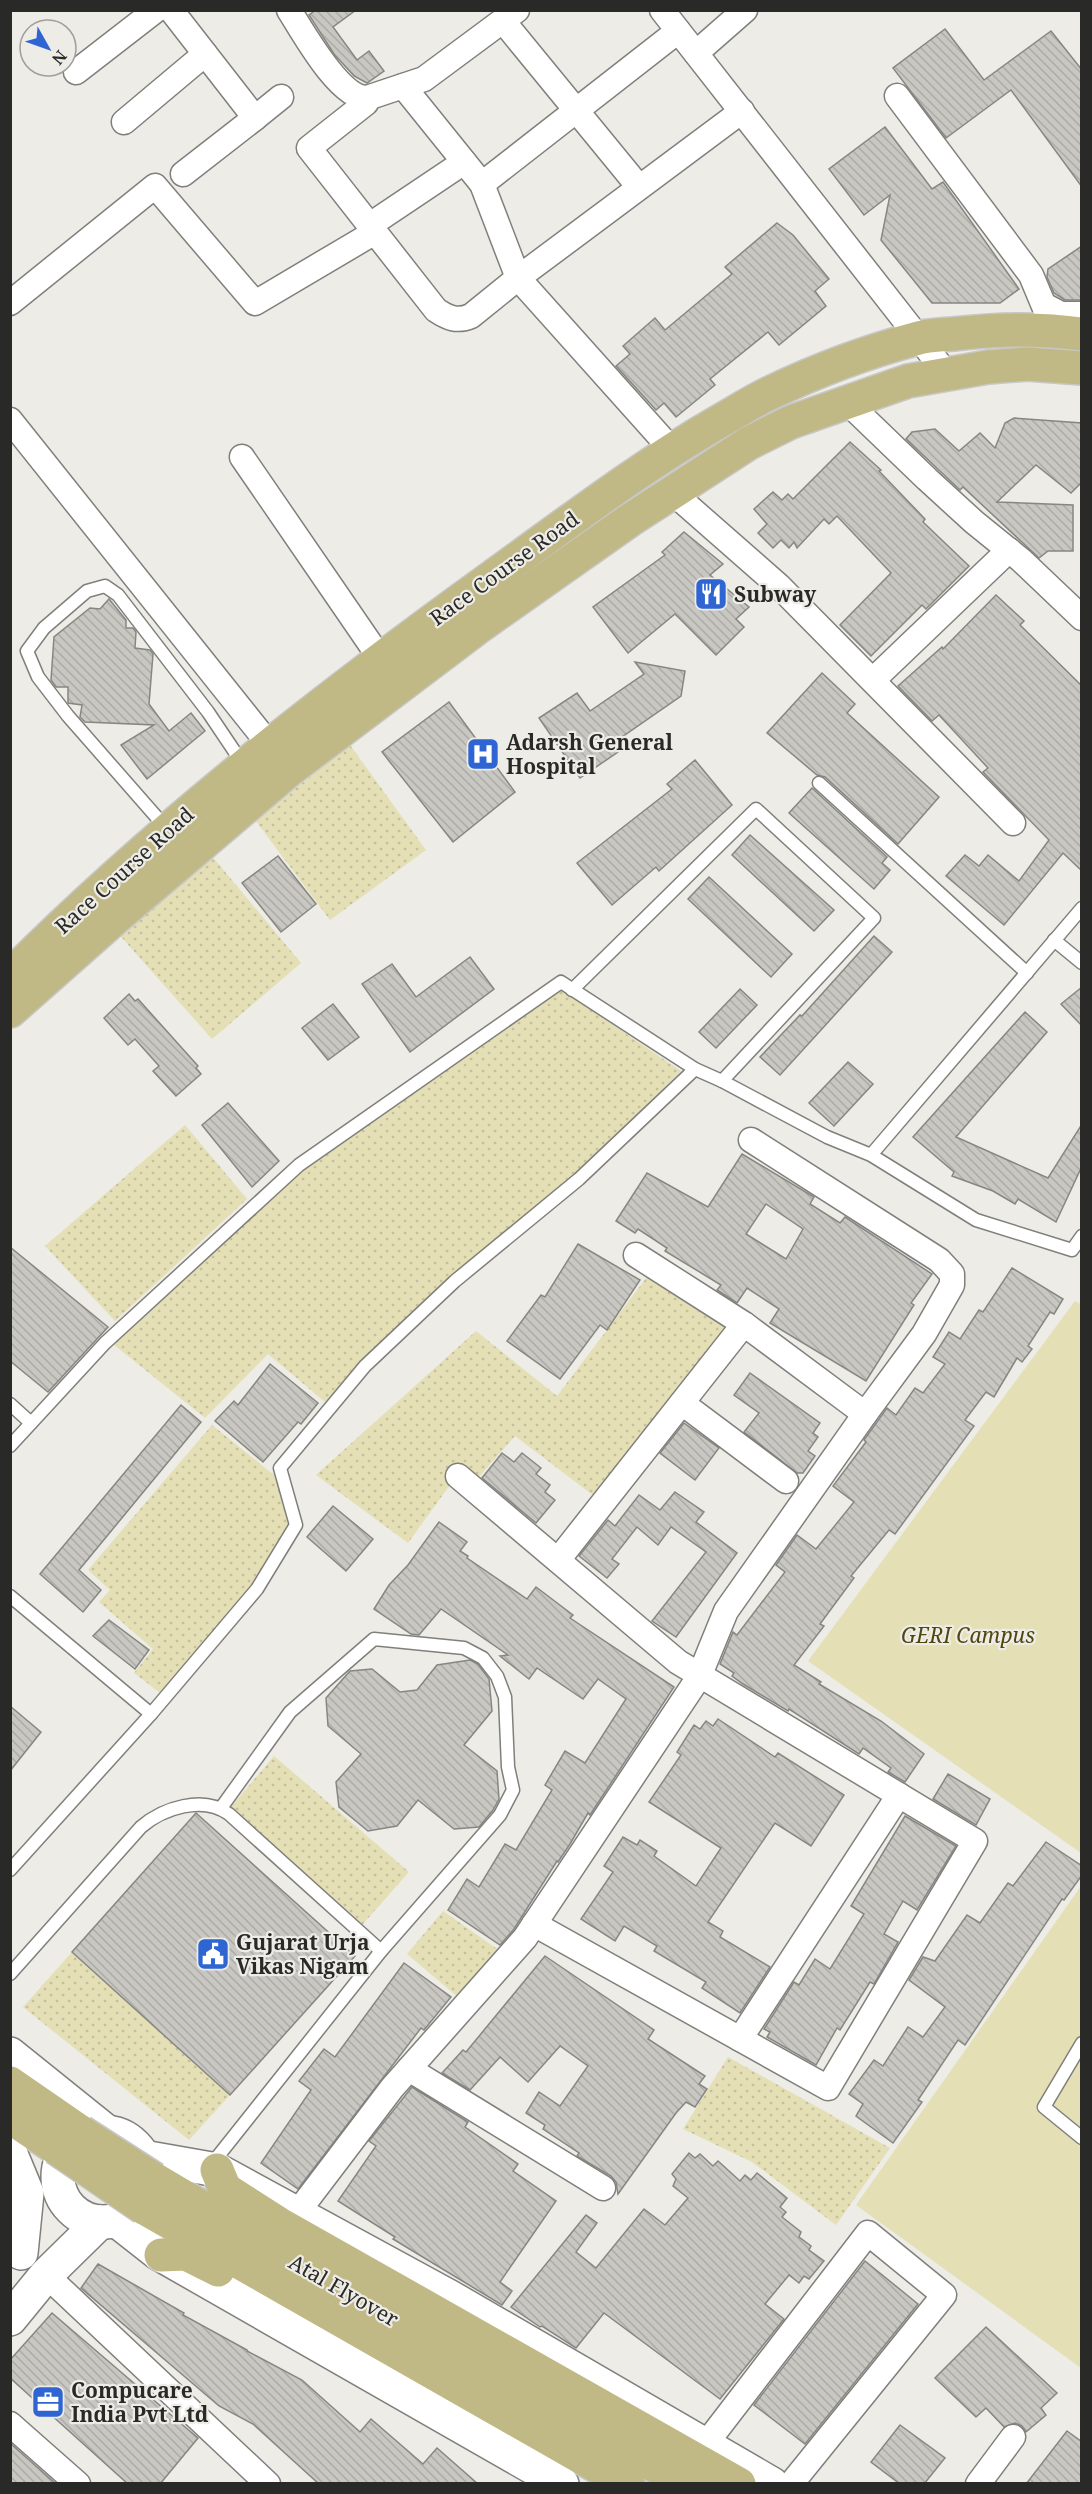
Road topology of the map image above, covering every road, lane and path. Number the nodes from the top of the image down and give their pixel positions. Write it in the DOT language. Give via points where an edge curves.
graph roads {
  1 [pos="156,10"];
  2 [pos="171,10"];
  3 [pos="289,10"];
  4 [pos="662,10"];
  5 [pos="746,10"];
  6 [pos="510,16"];
  7 [pos="678,31"];
  8 [pos="696,53"];
  9 [pos="205,54"];
  10 [pos="78,70"];
  11 [pos="403,86"];
  12 [pos="897,96"];
  13 [pos="280,98"];
  14 [pos="367,98"];
  15 [pos="575,109"];
  16 [pos="742,111"];
  17 [pos="255,118"];
  18 [pos="124,122"];
  19 [pos="464,162"];
  20 [pos="183,174"];
  21 [pos="482,184"];
  22 [pos="639,187"];
  23 [pos="372,229"];
  24 [pos="518,278"];
  25 [pos="10,303"];
  26 [pos="1082,314"];
  27 [pos="1060,323"];
  28 [pos="918,338"];
  29 [pos="1082,368"];
  30 [pos="946,373"];
  31 [pos="847,402"];
  32 [pos="10,420"];
  33 [pos="672,450"];
  34 [pos="242,457"];
  35 [pos="672,492"];
  36 [pos="1009,550"];
  37 [pos="1082,618"];
  38 [pos="380,658"];
  39 [pos="873,680"];
  40 [pos="269,745"];
  41 [pos="244,765"];
  42 [pos="289,770"];
  43 [pos="819,783"];
  44 [pos="1013,823"];
  45 [pos="167,829"];
  46 [pos="1082,908"];
  47 [pos="1054,940"];
  48 [pos="1082,963"];
  49 [pos="1027,973"];
  50 [pos="10,976"];
  51 [pos="572,990"];
  52 [pos="10,1011"];
  53 [pos="695,1070"];
  54 [pos="723,1081"];
  55 [pos="751,1140"];
  56 [pos="871,1155"];
  57 [pos="1082,1236"];
  58 [pos="636,1255"];
  59 [pos="744,1323"];
  60 [pos="682,1403"];
  61 [pos="10,1404"];
  62 [pos="865,1413"];
  63 [pos="31,1423"];
  64 [pos="10,1446"];
  65 [pos="458,1476"];
  66 [pos="786,1481"];
  67 [pos="558,1560"];
  68 [pos="10,1596"];
  69 [pos="699,1677"];
  70 [pos="151,1714"];
  71 [pos="899,1795"];
  72 [pos="221,1808"];
  73 [pos="10,1870"];
  74 [pos="534,1924"];
  75 [pos="381,1950"];
  76 [pos="10,1974"];
  77 [pos="740,2039"];
  78 [pos="1082,2043"];
  79 [pos="10,2054"];
  80 [pos="409,2068"];
  81 [pos="10,2083"];
  82 [pos="10,2116"];
  83 [pos="107,2133"];
  84 [pos="1082,2138"];
  85 [pos="10,2144"];
  86 [pos="10,2152"];
  87 [pos="143,2157"];
  88 [pos="220,2178"];
  89 [pos="61,2188"];
  90 [pos="603,2188"];
  91 [pos="297,2213"];
  92 [pos="128,2216"];
  93 [pos="161,2255"];
  94 [pos="16,2260"];
  95 [pos="46,2275"];
  96 [pos="10,2319"];
  97 [pos="10,2424"];
  98 [pos="1013,2437"];
  99 [pos="705,2445"];
  100 [pos="78,2484"];
  101 [pos="268,2484"];
  102 [pos="562,2484"];
  103 [pos="592,2484"];
  104 [pos="628,2484"];
  105 [pos="687,2484"];
  106 [pos="739,2484"];
  107 [pos="772,2484"];
  108 [pos="791,2484"];
  109 [pos="978,2484"];
  1 -- 10 [label="street"];
  2 -- 9 [label="street"];
  3 -- 14 [label="street" via="335,77 360,98"];
  4 -- 7 [label="street"];
  5 -- 8 [label="street"];
  6 -- 11 [label="street" via="433,73"];
  6 -- 15 [label="street"];
  7 -- 8 [label="street"];
  7 -- 15 [label="street"];
  8 -- 16 [label="street"];
  9 -- 17 [label="street"];
  9 -- 18 [label="street"];
  11 -- 14 [label="street"];
  11 -- 19 [label="street"];
  12 -- 27 [label="street" via="1031,275"];
  13 -- 17 [label="street"];
  14 -- 23 [label="street" via="366,103 309,148"];
  15 -- 21 [label="street"];
  15 -- 22 [label="street"];
  16 -- 22 [label="street"];
  16 -- 28 [label="street"];
  17 -- 20 [label="street"];
  19 -- 21 [label="street"];
  19 -- 23 [label="street"];
  21 -- 24 [label="street"];
  22 -- 24 [label="street"];
  23 -- 24 [label="street" via="436,310 448,318 463,320 471,316"];
  23 -- 25 [label="street" via="255,303 154,186"];
  24 -- 33 [label="street"];
  26 -- 27 [label="street" via="1061,314"];
  27 -- 28 [label="main road, Race Course Road"];
  28 -- 30 [label="street"];
  28 -- 33 [label="main road, Race Course Road" via="838,364 768,394"];
  29 -- 30 [label="main road, Race Course Road" via="1027,364"];
  30 -- 31 [label="main road, Race Course Road" via="908,381"];
  31 -- 35 [label="main road, Race Course Road" via="791,422 749,443"];
  31 -- 36 [label="street"];
  32 -- 40 [label="street"];
  33 -- 38 [label="main road, Race Course Road"];
  34 -- 38 [label="street"];
  35 -- 39 [label="street" via="779,585"];
  35 -- 42 [label="main road, Race Course Road" via="482,625"];
  36 -- 37 [label="street"];
  36 -- 39 [label="street"];
  38 -- 40 [label="main road, Race Course Road"];
  39 -- 44 [label="street"];
  40 -- 41 [label="main road, Race Course Road"];
  40 -- 42 [label="street"];
  41 -- 45 [label="main road, Race Course Road"];
  41 -- 45 [label="lane" via="118,595 105,586 87,591 44,628 27,651 38,677 68,716"];
  42 -- 52 [label="main road, Race Course Road"];
  43 -- 49 [label="lane"];
  45 -- 50 [label="main road, Race Course Road"];
  46 -- 47 [label="lane"];
  47 -- 48 [label="lane"];
  47 -- 49 [label="lane"];
  49 -- 56 [label="lane"];
  51 -- 53 [label="lane"];
  51 -- 54 [label="lane" via="756,808 874,918"];
  51 -- 63 [label="lane" via="561,982 299,1165 105,1342"];
  53 -- 54 [label="lane"];
  53 -- 70 [label="lane" via="579,1179 447,1288 365,1366 315,1424 280,1468 297,1525 257,1589"];
  54 -- 56 [label="lane" via="827,1137"];
  55 -- 62 [label="street" via="939,1260 952,1274 952,1285 924,1334"];
  56 -- 57 [label="lane" via="976,1220 1072,1250"];
  58 -- 59 [label="street"];
  59 -- 60 [label="street"];
  59 -- 62 [label="street"];
  60 -- 66 [label="street"];
  60 -- 67 [label="street"];
  61 -- 63 [label="lane"];
  62 -- 69 [label="street" via="726,1611"];
  63 -- 64 [label="lane"];
  65 -- 67 [label="street"];
  67 -- 69 [label="street"];
  68 -- 70 [label="lane"];
  69 -- 71 [label="street"];
  69 -- 74 [label="street"];
  70 -- 73 [label="lane"];
  71 -- 77 [label="street"];
  71 -- 77 [label="street" via="975,1841 828,2088"];
  72 -- 75 [label="lane"];
  72 -- 75 [label="lane" via="290,1712 374,1640 464,1648 483,1658 497,1676 505,1697 508,1767 513,1790 500,1815"];
  72 -- 76 [label="lane" via="194,1805 153,1816"];
  74 -- 77 [label="street"];
  74 -- 80 [label="street"];
  75 -- 88 [label="lane"];
  78 -- 84 [label="lane" via="1044,2107"];
  79 -- 83 [label="street"];
  80 -- 90 [label="street"];
  80 -- 91 [label="street"];
  81 -- 105 [label="main road, Atal Flyover, bridge" via="190,2202"];
  82 -- 92 [label="main road, Atal Flyover, bridge"];
  83 -- 87 [label="street" via="121,2136"];
  83 -- 89 [label="street" via="93,2133 69,2148 61,2161"];
  85 -- 89 [label="street"];
  86 -- 94 [label="street" via="27,2193"];
  87 -- 88 [label="street"];
  87 -- 92 [label="street" via="147,2169 144,2197"];
  88 -- 91 [label="street"];
  88 -- 106 [label="main road" via="278,2223"];
  89 -- 92 [label="street" via="80,2216"];
  89 -- 94 [label="street"];
  91 -- 99 [label="street"];
  92 -- 93 [label="street"];
  92 -- 95 [label="street"];
  92 -- 104 [label="main road, Atal Flyover"];
  93 -- 102 [label="street"];
  93 -- 103 [label="main road" via="186,2254 201,2260"];
  95 -- 96 [label="street"];
  95 -- 101 [label="street"];
  97 -- 100 [label="street"];
  98 -- 109 [label="street"];
  99 -- 107 [label="street"];
  99 -- 108 [label="street" via="868,2233 944,2295"];
}
